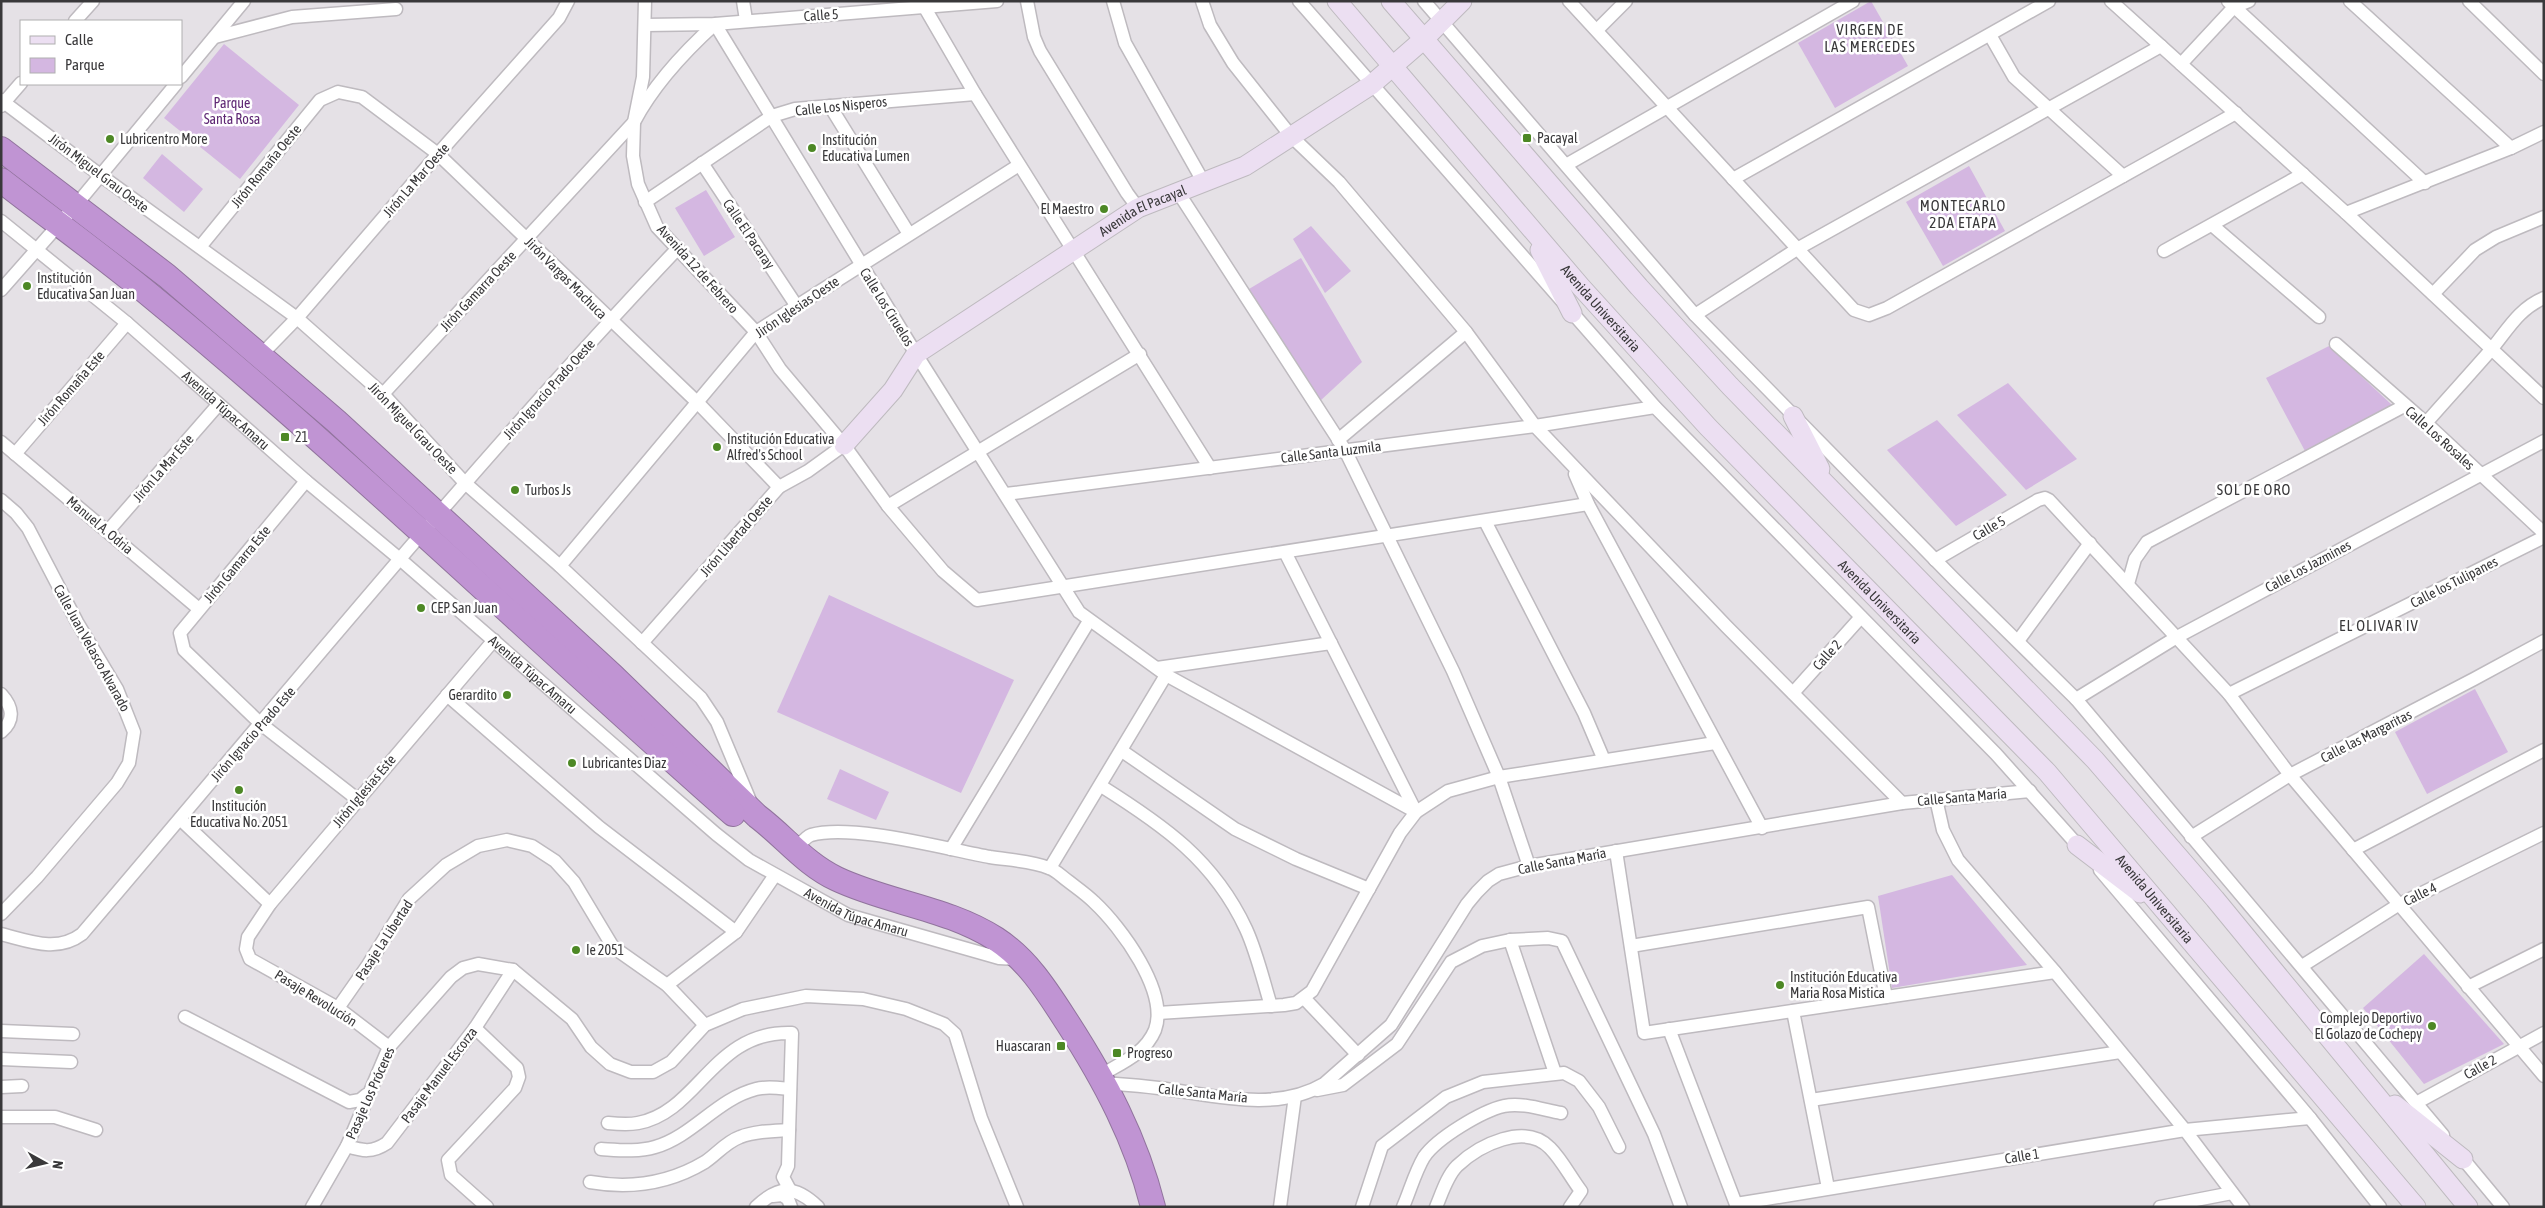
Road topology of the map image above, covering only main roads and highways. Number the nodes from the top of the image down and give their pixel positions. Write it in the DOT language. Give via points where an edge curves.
graph roads {
  1 [pos="1,149"];
  2 [pos="1,180"];
  3 [pos="794,850"];
  4 [pos="1153,1207"];
  1 -- 3 [label="highway, Avenida Túpac Amaru" via="167,276 336,420 613,676"];
  2 -- 3 [label="highway, Avenida Túpac Amaru" via="151,296 424,534 597,695 744,824"];
  3 -- 4 [label="highway, Avenida Túpac Amaru" via="813,865 860,889 977,928 1022,959 1042,983 1103,1079 1129,1131"];
}
